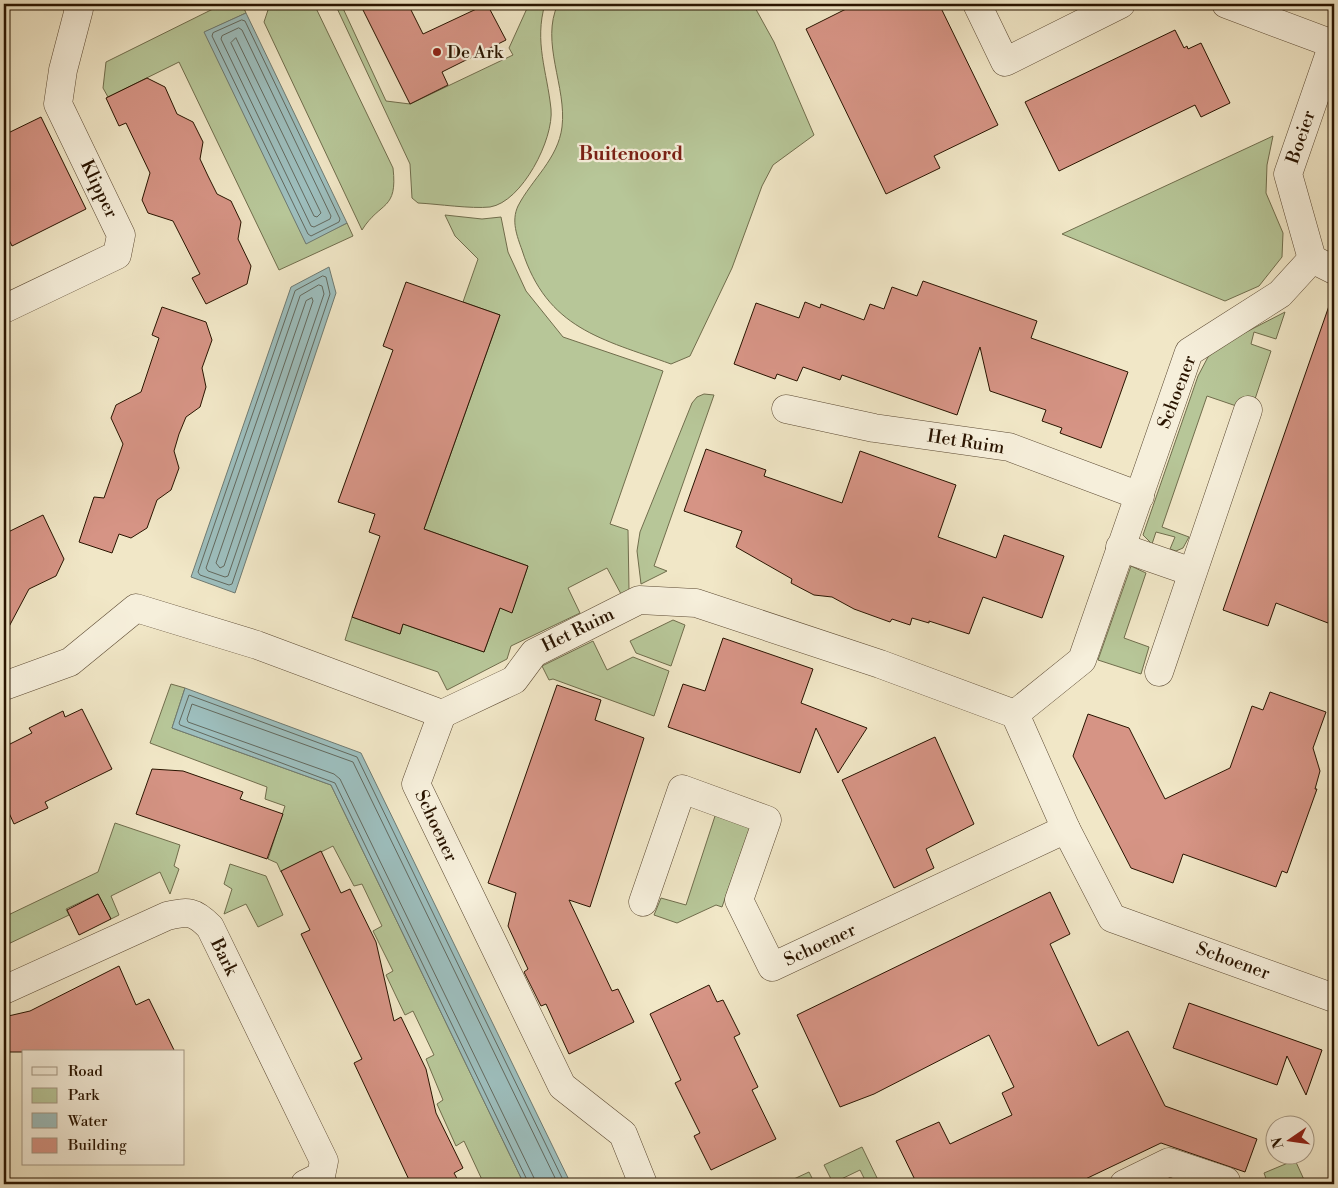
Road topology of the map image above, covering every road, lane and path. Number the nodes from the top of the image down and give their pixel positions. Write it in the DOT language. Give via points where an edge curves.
graph roads {
  1 [pos="76,4"];
  2 [pos="977,4"];
  3 [pos="1121,4"];
  4 [pos="1226,4"];
  5 [pos="1334,42"];
  6 [pos="1327,264"];
  7 [pos="4,309"];
  8 [pos="786,409"];
  9 [pos="1248,410"];
  10 [pos="1140,496"];
  11 [pos="1120,547"];
  12 [pos="1192,572"];
  13 [pos="1159,672"];
  14 [pos="4,686"];
  15 [pos="442,714"];
  16 [pos="1015,714"];
  17 [pos="1066,829"];
  18 [pos="643,902"];
  19 [pos="4,990"];
  20 [pos="1334,998"];
  21 [pos="1226,1181"];
  22 [pos="305,1184"];
  23 [pos="643,1184"];
  24 [pos="1124,1184"];
  1 -- 7 [label="street, Klipper" via="79,9 58,104 121,236 118,255"];
  2 -- 3 [label="street" via="1005,62"];
  4 -- 5 [label="street, Boeier"];
  5 -- 6 [label="street, Boeier" via="1288,174"];
  6 -- 10 [label="street, Schoener" via="1189,352"];
  8 -- 10 [label="street, Het Ruim" via="874,428 1009,447"];
  9 -- 12 [label="street"];
  10 -- 11 [label="street, Schoener"];
  11 -- 12 [label="street"];
  11 -- 16 [label="street, Schoener" via="1082,660"];
  12 -- 13 [label="street"];
  14 -- 15 [label="street" via="70,662 136,608 257,645"];
  15 -- 16 [label="street, Het Ruim" via="514,680 534,653 639,600 696,603 880,664"];
  15 -- 23 [label="street, Schoener" via="416,784 562,1086 623,1134"];
  16 -- 17 [label="street, Schoener"];
  17 -- 18 [label="street, Schoener" via="772,967 739,900 767,820 682,789"];
  17 -- 20 [label="street, Schoener" via="1112,918"];
  19 -- 22 [label="street, Bark" via="167,916 183,912 197,914 210,927 324,1161 321,1176"];
  21 -- 24 [label="street" via="1170,1162"];
}
